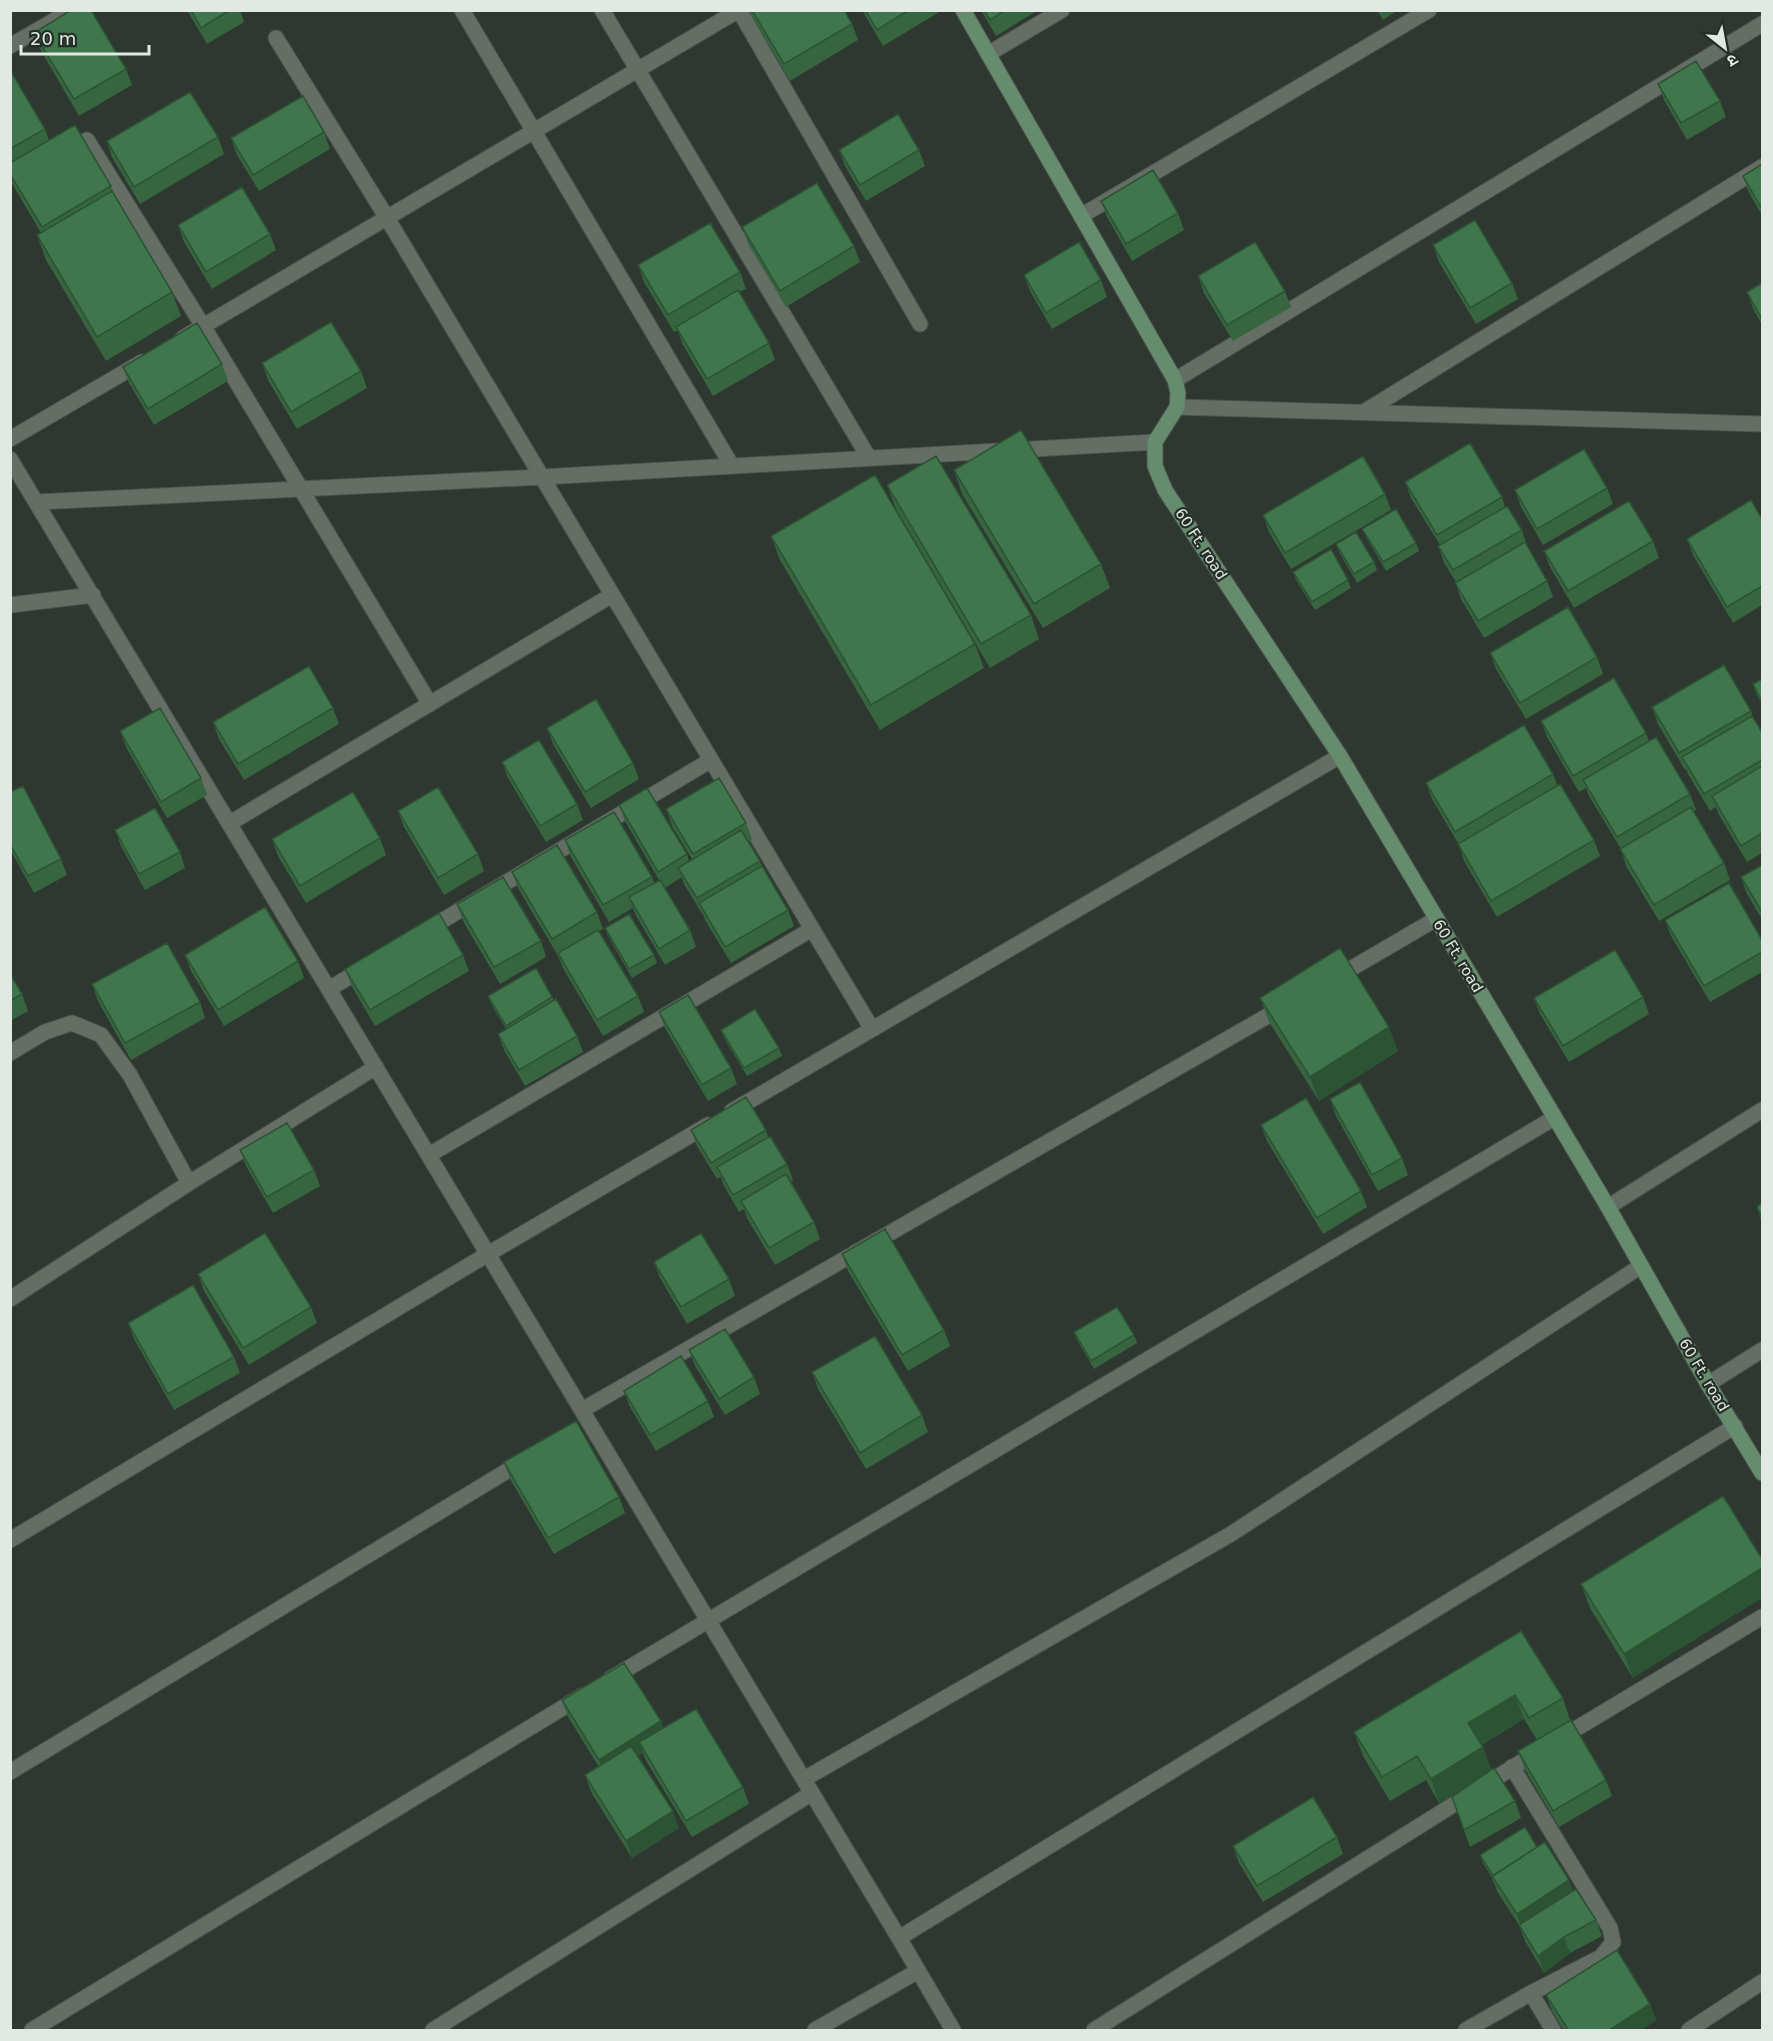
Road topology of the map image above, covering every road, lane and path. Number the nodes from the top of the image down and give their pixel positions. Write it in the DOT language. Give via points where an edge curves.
graph roads {
  1 [pos="72,10"];
  2 [pos="462,10"];
  3 [pos="602,10"];
  4 [pos="739,10"];
  5 [pos="963,10"];
  6 [pos="1062,10"];
  7 [pos="1429,10"];
  8 [pos="1762,24"];
  9 [pos="276,38"];
  10 [pos="10,46"];
  11 [pos="988,54"];
  12 [pos="637,70"];
  13 [pos="533,132"];
  14 [pos="87,140"];
  15 [pos="1762,167"];
  16 [pos="1081,216"];
  17 [pos="387,218"];
  18 [pos="920,324"];
  19 [pos="203,326"];
  20 [pos="173,344"];
  21 [pos="152,356"];
  22 [pos="1175,380"];
  23 [pos="1177,407"];
  24 [pos="1364,412"];
  25 [pos="1762,424"];
  26 [pos="10,439"];
  27 [pos="1155,442"];
  28 [pos="868,458"];
  29 [pos="10,459"];
  30 [pos="732,466"];
  31 [pos="542,477"];
  32 [pos="301,489"];
  33 [pos="37,502"];
  34 [pos="93,595"];
  35 [pos="612,595"];
  36 [pos="10,605"];
  37 [pos="430,704"];
  38 [pos="1340,756"];
  39 [pos="711,760"];
  40 [pos="230,823"];
  41 [pos="1436,919"];
  42 [pos="812,929"];
  43 [pos="411,940"];
  44 [pos="381,958"];
  45 [pos="1323,984"];
  46 [pos="329,989"];
  47 [pos="1292,1002"];
  48 [pos="872,1029"];
  49 [pos="10,1053"];
  50 [pos="376,1067"];
  51 [pos="1762,1110"];
  52 [pos="1554,1118"];
  53 [pos="429,1155"];
  54 [pos="189,1182"];
  55 [pos="1608,1207"];
  56 [pos="488,1254"];
  57 [pos="1641,1266"];
  58 [pos="10,1299"];
  59 [pos="1762,1350"];
  60 [pos="1708,1384"];
  61 [pos="583,1419"];
  62 [pos="1735,1426"];
  63 [pos="538,1452"];
  64 [pos="1762,1473"];
  65 [pos="10,1540"];
  66 [pos="1762,1617"];
  67 [pos="708,1619"];
  68 [pos="1512,1767"];
  69 [pos="10,1772"];
  70 [pos="804,1779"];
  71 [pos="812,1793"];
  72 [pos="900,1938"];
  73 [pos="918,1971"];
  74 [pos="1762,1982"];
  75 [pos="1531,1993"];
  76 [pos="32,2031"];
  77 [pos="433,2031"];
  78 [pos="815,2031"];
  79 [pos="953,2031"];
  80 [pos="1094,2031"];
  81 [pos="1466,2031"];
  82 [pos="1553,2031"];
  83 [pos="1689,2031"];
  1 -- 10 [label="street"];
  2 -- 13 [label="street"];
  3 -- 12 [label="street"];
  4 -- 12 [label="street"];
  4 -- 18 [label="street"];
  5 -- 11 [label="street"];
  6 -- 11 [label="street"];
  7 -- 16 [label="street"];
  8 -- 22 [label="street"];
  9 -- 17 [label="street"];
  11 -- 16 [label="street"];
  12 -- 13 [label="street"];
  12 -- 28 [label="street"];
  13 -- 17 [label="street"];
  13 -- 30 [label="street"];
  14 -- 19 [label="street"];
  15 -- 24 [label="street"];
  16 -- 22 [label="street"];
  17 -- 19 [label="street"];
  17 -- 31 [label="street"];
  19 -- 20 [label="street"];
  19 -- 32 [label="street"];
  21 -- 26 [label="street"];
  22 -- 23 [label="street"];
  23 -- 24 [label="street"];
  23 -- 27 [label="street"];
  24 -- 25 [label="street"];
  27 -- 28 [label="street"];
  27 -- 38 [label="street, 60 Ft. road" via="1155,466 1165,490"];
  28 -- 30 [label="street"];
  29 -- 33 [label="street"];
  30 -- 31 [label="street"];
  31 -- 32 [label="street"];
  31 -- 35 [label="street"];
  32 -- 33 [label="street"];
  32 -- 37 [label="street"];
  33 -- 34 [label="street"];
  34 -- 36 [label="street"];
  34 -- 40 [label="street"];
  35 -- 37 [label="street"];
  35 -- 39 [label="street"];
  37 -- 40 [label="street"];
  38 -- 41 [label="street, 60 Ft. road"];
  38 -- 48 [label="street"];
  39 -- 42 [label="street"];
  39 -- 43 [label="street"];
  40 -- 46 [label="street"];
  41 -- 45 [label="street"];
  41 -- 52 [label="street, 60 Ft. road"];
  42 -- 48 [label="street"];
  42 -- 53 [label="street"];
  44 -- 46 [label="street"];
  46 -- 50 [label="street"];
  47 -- 61 [label="street"];
  48 -- 56 [label="street"];
  49 -- 54 [label="street" via="45,1032 72,1023 101,1035 130,1076"];
  50 -- 53 [label="street"];
  50 -- 54 [label="street"];
  51 -- 55 [label="street"];
  52 -- 55 [label="street, 60 Ft. road"];
  52 -- 67 [label="street"];
  53 -- 56 [label="street"];
  54 -- 58 [label="street"];
  55 -- 57 [label="street, 60 Ft. road"];
  56 -- 61 [label="street"];
  56 -- 65 [label="street"];
  57 -- 60 [label="street, 60 Ft. road"];
  57 -- 70 [label="street" via="1231,1534"];
  59 -- 60 [label="street"];
  60 -- 62 [label="street, 60 Ft. road"];
  61 -- 67 [label="street"];
  62 -- 64 [label="street, 60 Ft. road"];
  62 -- 72 [label="street"];
  63 -- 69 [label="street"];
  66 -- 68 [label="street"];
  67 -- 70 [label="street"];
  67 -- 76 [label="street"];
  68 -- 75 [label="street" via="1610,1928 1613,1942 1601,1957"];
  68 -- 80 [label="street"];
  70 -- 71 [label="street"];
  71 -- 72 [label="street"];
  71 -- 77 [label="street"];
  72 -- 73 [label="street"];
  73 -- 78 [label="street"];
  73 -- 79 [label="street"];
  74 -- 83 [label="street"];
  75 -- 81 [label="street"];
  75 -- 82 [label="street"];
}
